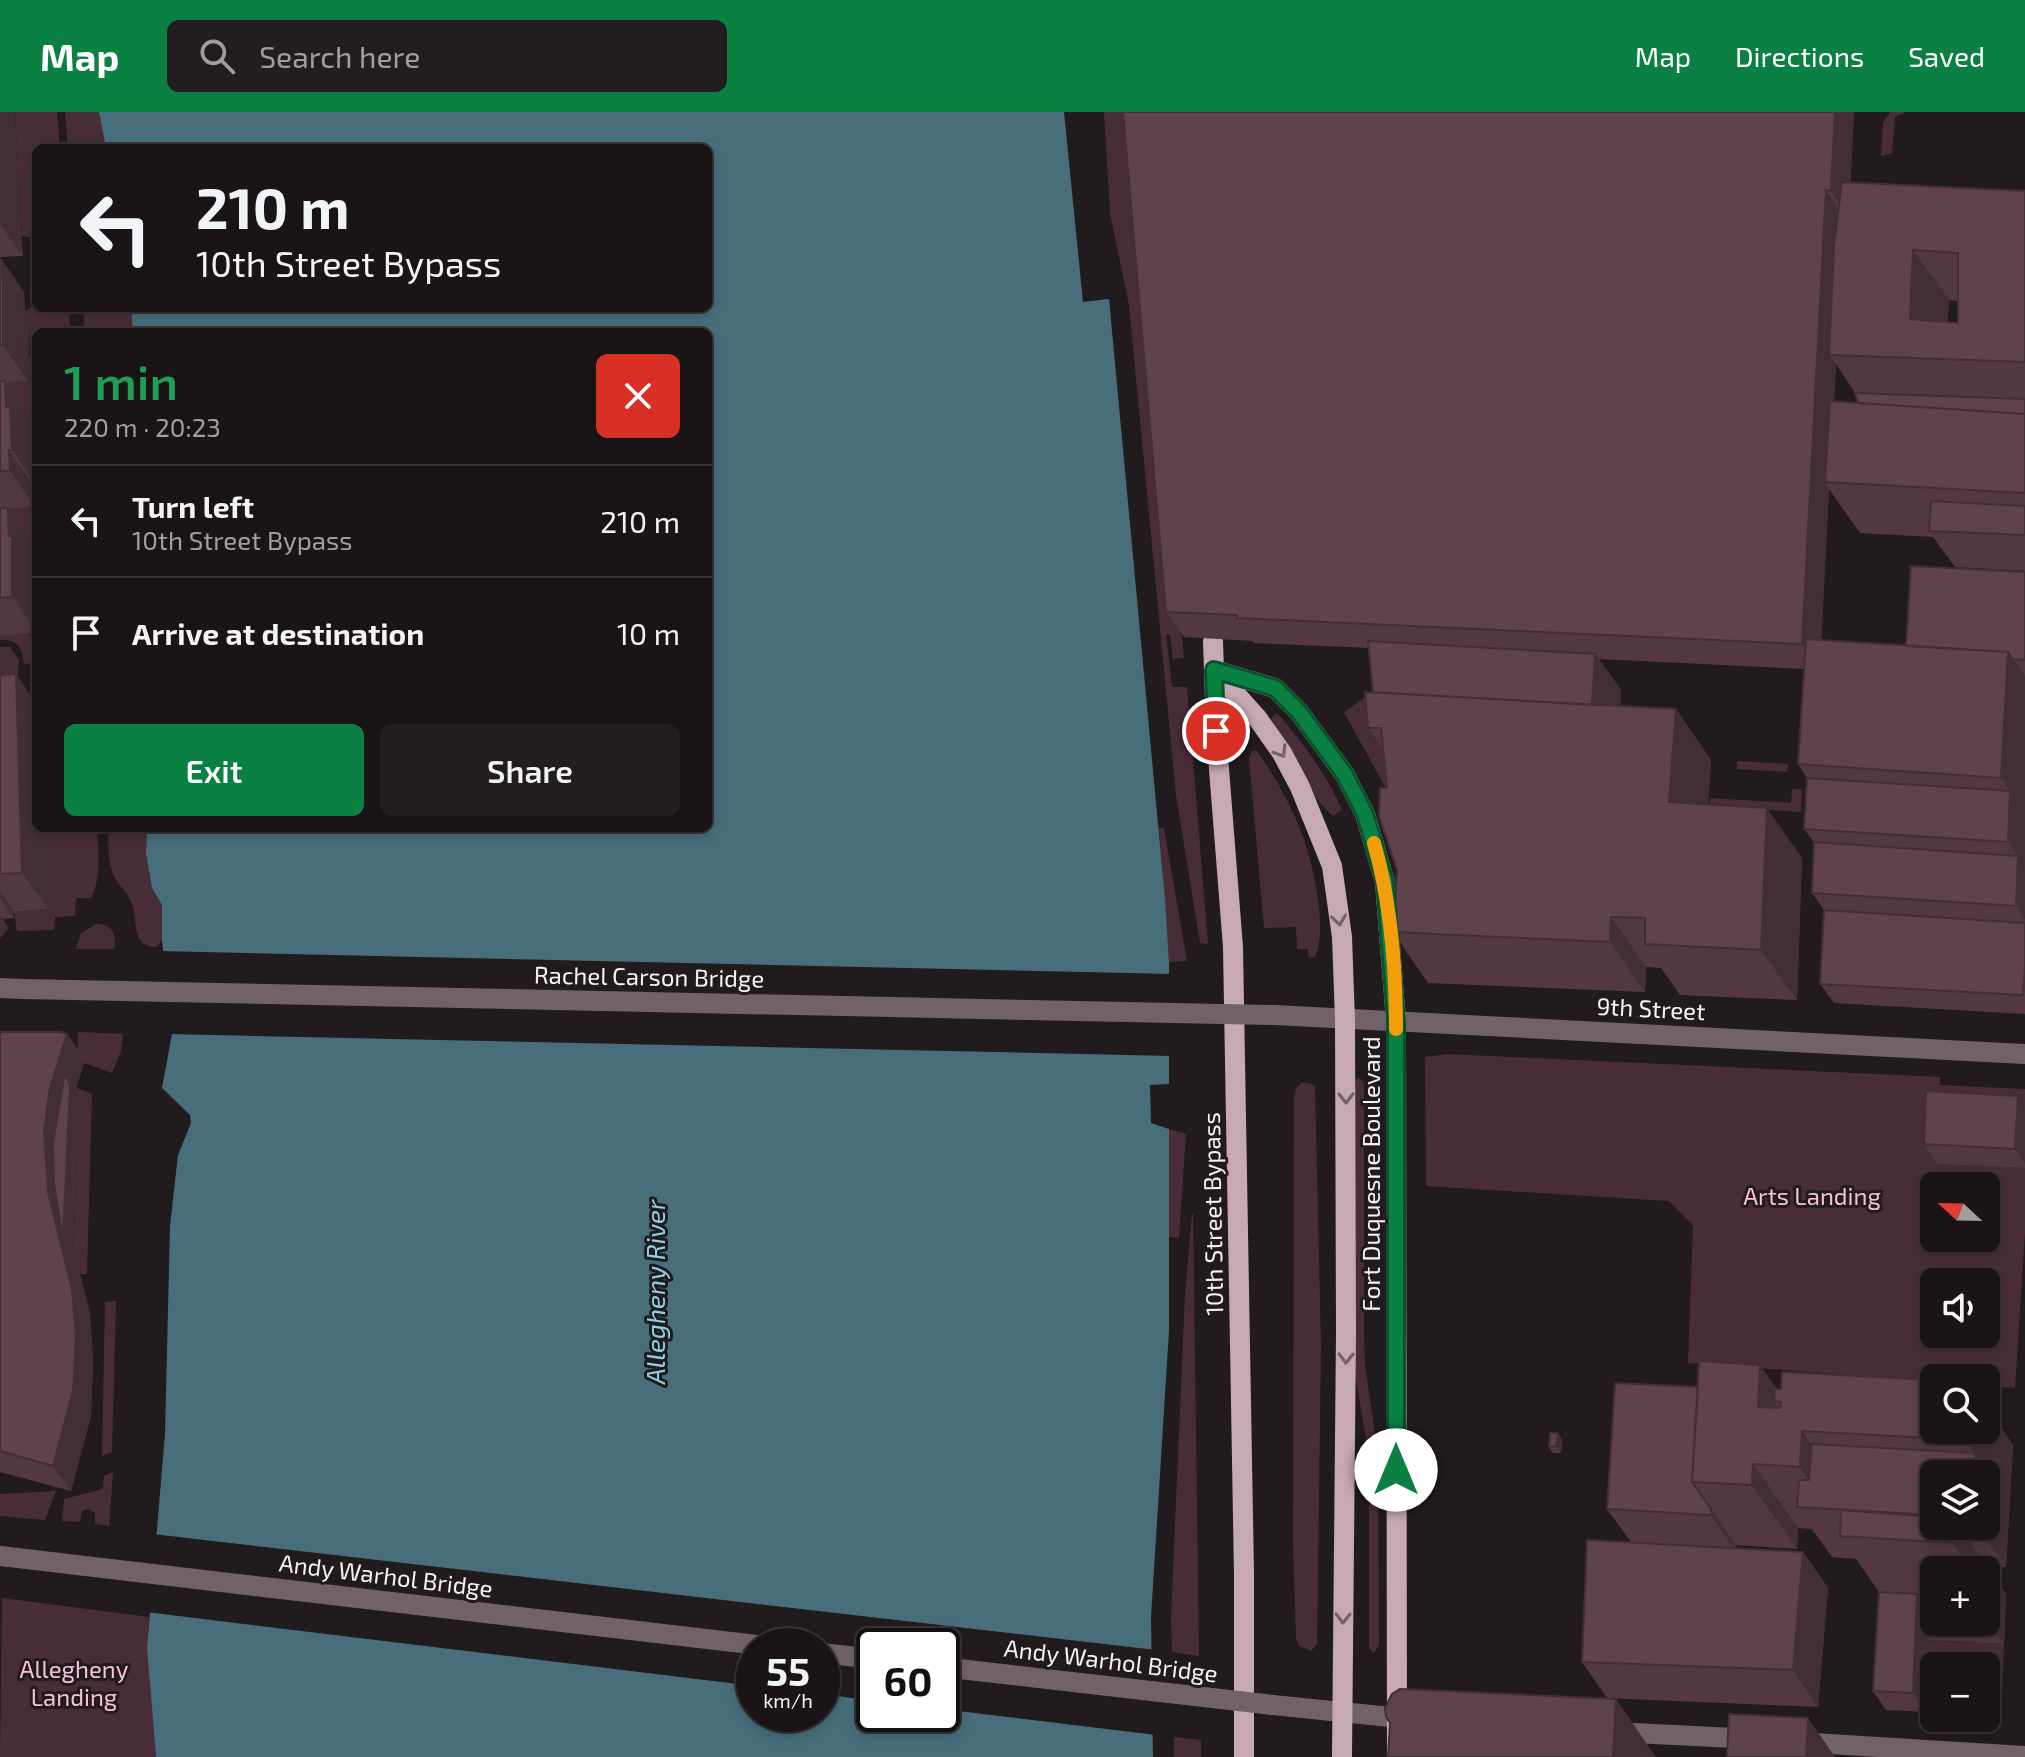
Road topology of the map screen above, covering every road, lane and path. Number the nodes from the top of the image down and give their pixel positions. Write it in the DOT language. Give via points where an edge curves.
graph roads {
  1 [pos="1213,641"];
  2 [pos="1214,670"];
  3 [pos="0,988"];
  4 [pos="1274,1015"];
  5 [pos="1345,1020"];
  6 [pos="1396,1021"];
  7 [pos="2025,1054"];
  8 [pos="0,1556"];
  9 [pos="736,1642"];
  10 [pos="960,1669"];
  11 [pos="1342,1712"];
  12 [pos="1397,1717"];
  13 [pos="1429,1720"];
  14 [pos="1590,1730"];
  15 [pos="2025,1756"];
  16 [pos="1244,1757"];
  17 [pos="1342,1757"];
  18 [pos="1397,1757"];
  1 -- 2 [label="main road"];
  2 -- 5 [label="main road, Fort Duquesne Boulevard, one-way" via="1282,753 1325,843 1342,937"];
  2 -- 6 [label="main road, Fort Duquesne Boulevard" via="1275,688 1345,775 1365,814 1385,882"];
  2 -- 16 [label="main road, 10th Street Bypass" via="1233,947"];
  3 -- 4 [label="street, Rachel Carson Bridge, bridge"];
  4 -- 5 [label="street, 9th Street"];
  5 -- 6 [label="street, 9th Street"];
  5 -- 11 [label="main road, Fort Duquesne Boulevard, one-way"];
  6 -- 7 [label="street, 9th Street"];
  6 -- 12 [label="main road, Fort Duquesne Boulevard"];
  8 -- 9 [label="street, Andy Warhol Bridge"];
  10 -- 11 [label="street, Andy Warhol Bridge, bridge"];
  11 -- 12 [label="street, Andy Warhol Bridge"];
  11 -- 17 [label="main road, Fort Duquesne Boulevard"];
  12 -- 13 [label="street, Andy Warhol Bridge"];
  12 -- 18 [label="main road, Fort Duquesne Boulevard"];
  14 -- 15 [label="street"];
}
